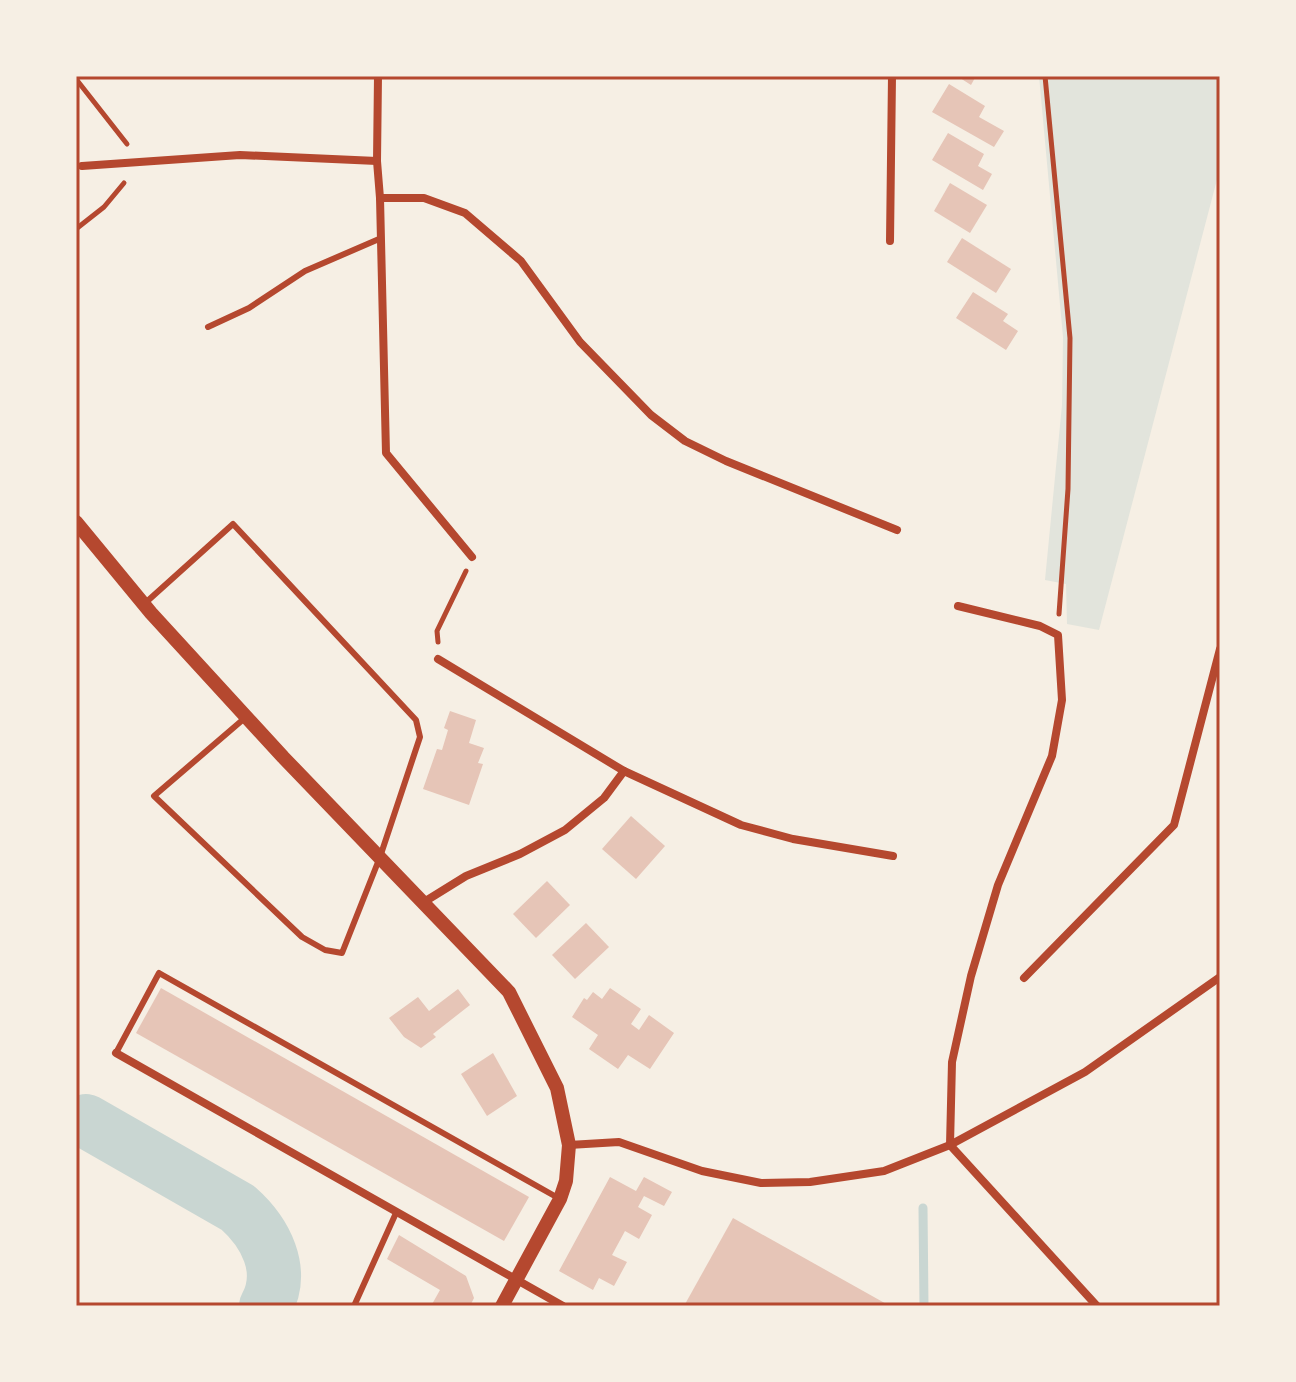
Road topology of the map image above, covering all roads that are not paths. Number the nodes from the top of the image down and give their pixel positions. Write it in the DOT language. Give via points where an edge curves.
graph roads {
  1 [pos="378,76"];
  2 [pos="892,76"];
  3 [pos="377,161"];
  4 [pos="82,166"];
  5 [pos="380,198"];
  6 [pos="379,239"];
  7 [pos="890,241"];
  8 [pos="208,327"];
  9 [pos="76,522"];
  10 [pos="897,530"];
  11 [pos="472,557"];
  12 [pos="143,605"];
  13 [pos="958,606"];
  14 [pos="1220,649"];
  15 [pos="438,659"];
  16 [pos="246,717"];
  17 [pos="624,771"];
  18 [pos="893,856"];
  19 [pos="380,857"];
  20 [pos="424,902"];
  21 [pos="1220,977"];
  22 [pos="1024,978"];
  23 [pos="116,1053"];
  24 [pos="569,1145"];
  25 [pos="950,1145"];
  26 [pos="560,1199"];
  27 [pos="396,1213"];
  28 [pos="517,1279"];
  29 [pos="354,1306"];
  30 [pos="502,1306"];
  31 [pos="563,1306"];
  32 [pos="1097,1306"];
  1 -- 3 [label="street"];
  2 -- 7 [label="street"];
  3 -- 4 [label="street" via="240,155"];
  3 -- 5 [label="street"];
  5 -- 6 [label="street"];
  5 -- 10 [label="street" via="424,198 465,213 521,261 580,342 651,415 685,441"];
  6 -- 8 [label="lane" via="305,271 249,308"];
  6 -- 11 [label="street" via="386,453"];
  9 -- 12 [label="street"];
  12 -- 16 [label="street"];
  12 -- 19 [label="lane" via="233,524 416,720 420,737"];
  13 -- 25 [label="street" via="1058,635 1062,700 1052,756 998,885 971,976 952,1062"];
  14 -- 22 [label="street" via="1174,825"];
  15 -- 17 [label="street"];
  16 -- 19 [label="street"];
  16 -- 19 [label="lane" via="154,796 302,937 325,950 342,953"];
  17 -- 18 [label="street" via="741,825"];
  17 -- 20 [label="street" via="604,798 565,830 466,876"];
  19 -- 20 [label="street"];
  20 -- 24 [label="street" via="509,992 557,1088"];
  21 -- 25 [label="street" via="1085,1072"];
  23 -- 26 [label="lane" via="159,973"];
  23 -- 27 [label="street"];
  24 -- 25 [label="street" via="619,1142 702,1171 761,1183 884,1171"];
  24 -- 26 [label="street"];
  25 -- 32 [label="street"];
  26 -- 28 [label="street"];
  27 -- 28 [label="street"];
  27 -- 29 [label="lane"];
  28 -- 30 [label="street"];
  28 -- 31 [label="street"];
}
